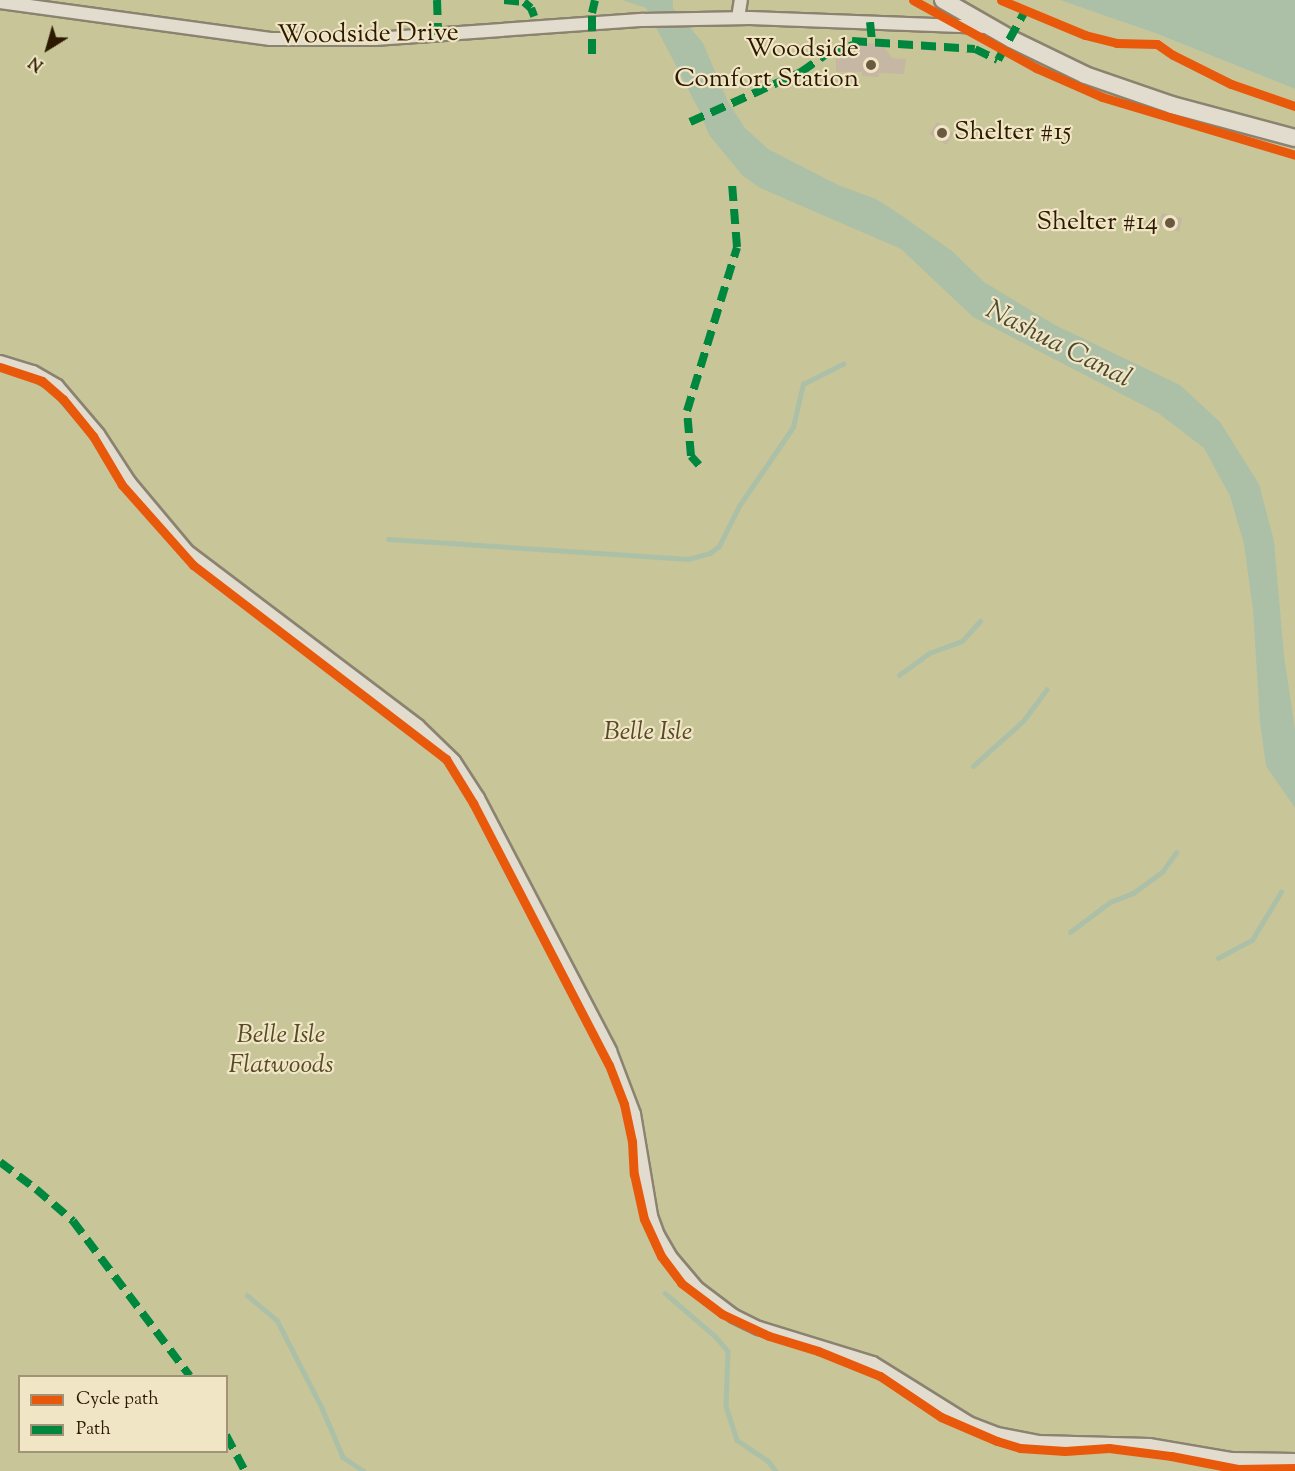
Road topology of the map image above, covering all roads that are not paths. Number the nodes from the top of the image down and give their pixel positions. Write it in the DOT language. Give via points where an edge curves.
graph roads {
  1 [pos="741,0"];
  2 [pos="943,0"];
  3 [pos="0,2"];
  4 [pos="738,18"];
  5 [pos="991,27"];
  6 [pos="1295,138"];
  7 [pos="0,362"];
  8 [pos="1295,1460"];
  1 -- 4 [label="street"];
  2 -- 5 [label="street"];
  3 -- 4 [label="street, Woodside Drive" via="270,39 375,39 643,20"];
  4 -- 5 [label="street, Woodside Drive"];
  5 -- 6 [label="street" via="1049,58 1129,91"];
  7 -- 8 [label="street" via="33,372 57,386 98,434 129,483 188,552 418,726 454,762 478,798 610,1051 634,1114 651,1216 670,1256 697,1288 734,1316 759,1328 873,1363 969,1423 997,1434 1038,1442 1149,1445 1231,1459"];
}
